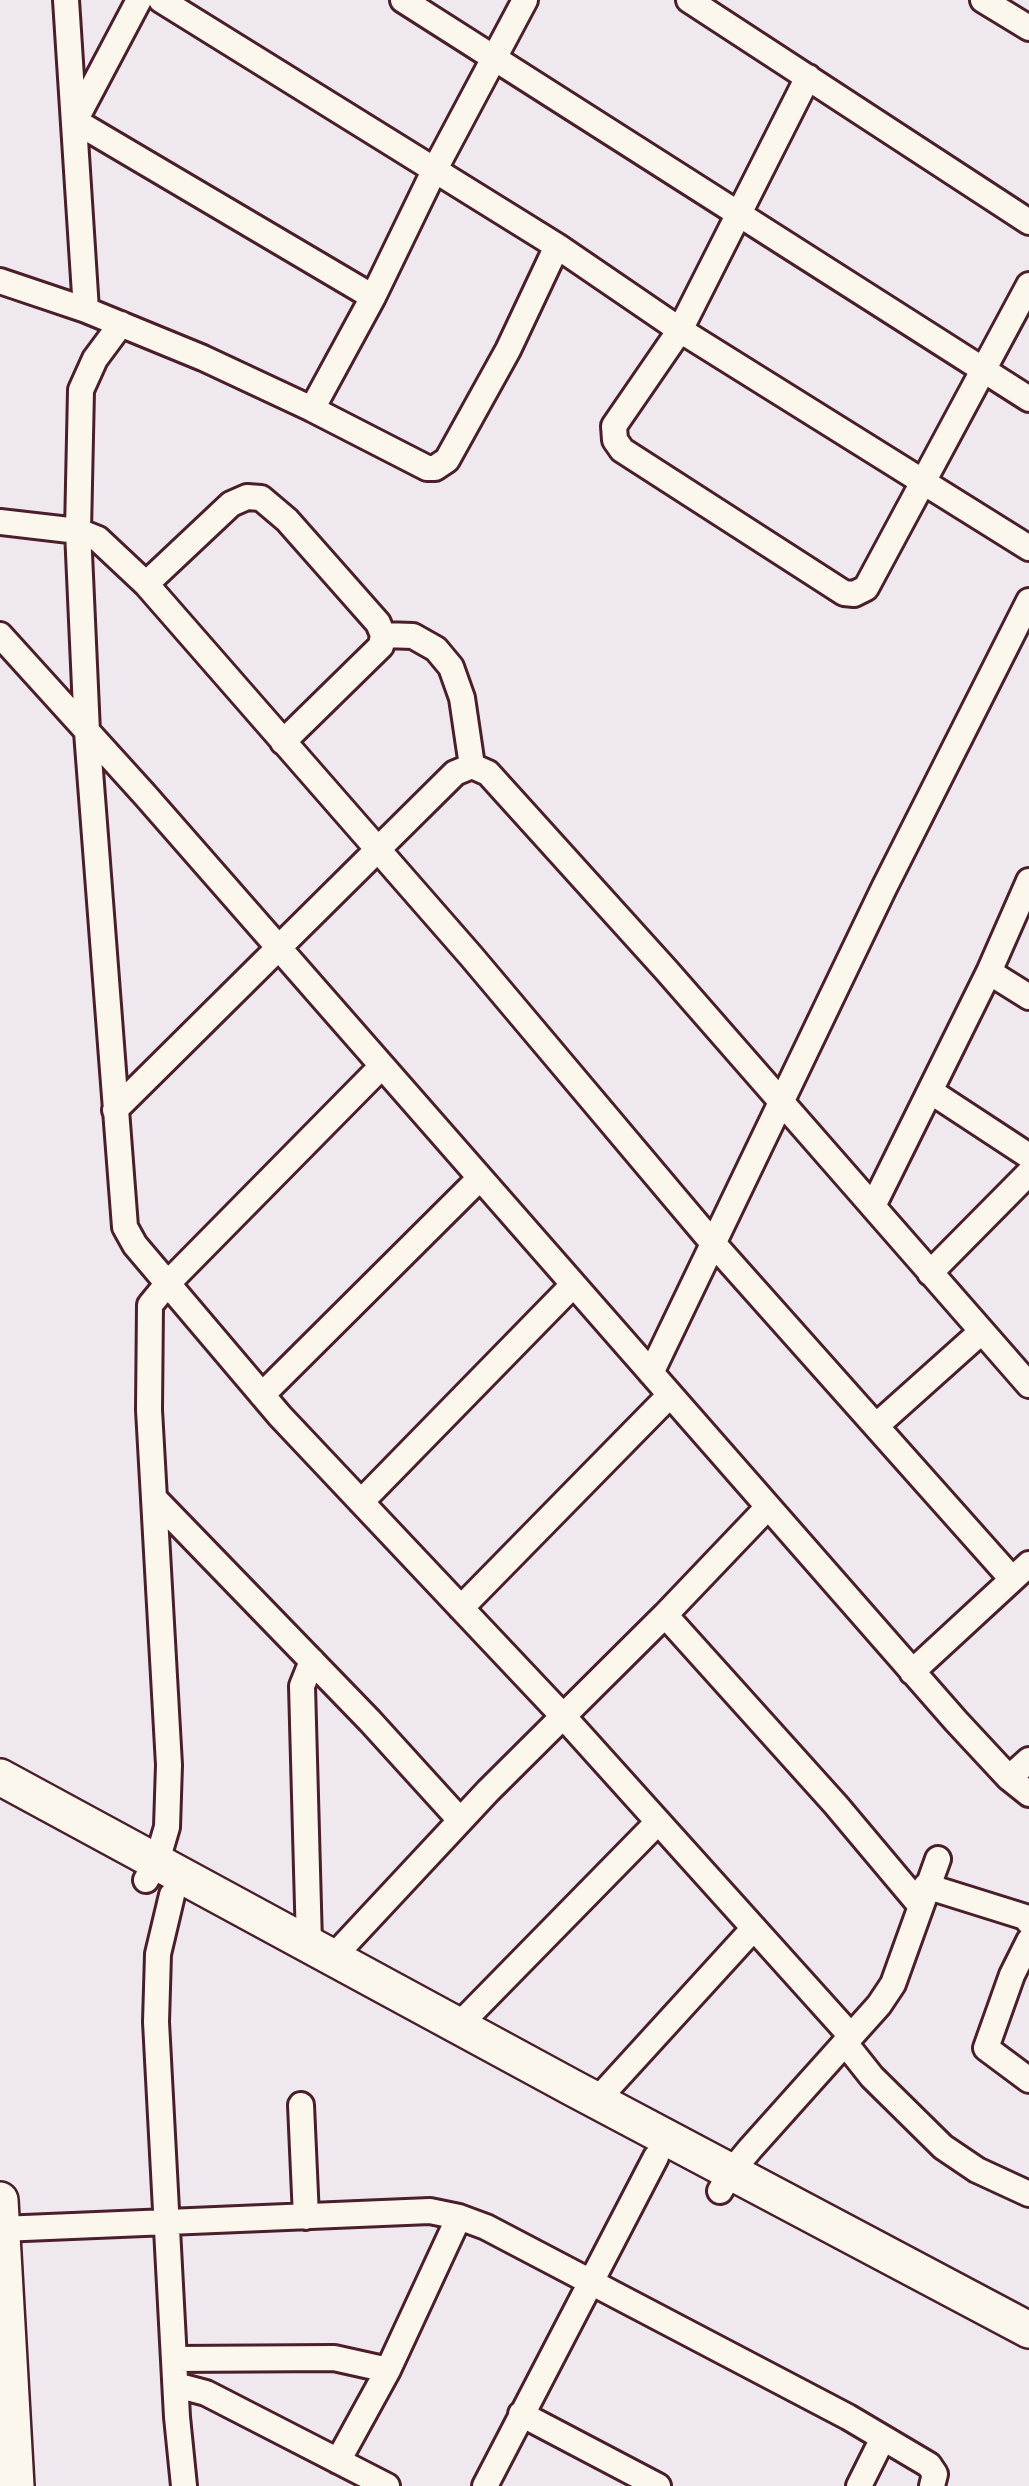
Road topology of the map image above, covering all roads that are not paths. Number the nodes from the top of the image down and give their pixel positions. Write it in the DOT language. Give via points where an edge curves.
graph roads {
  1 [pos="66,0"];
  2 [pos="139,0"];
  3 [pos="161,0"];
  4 [pos="403,0"];
  5 [pos="525,0"];
  6 [pos="689,0"];
  7 [pos="984,0"];
  8 [pos="1029,28"];
  9 [pos="494,58"];
  10 [pos="808,77"];
  11 [pos="75,121"];
  12 [pos="435,169"];
  13 [pos="737,215"];
  14 [pos="1029,222"];
  15 [pos="557,246"];
  16 [pos="0,281"];
  17 [pos="1029,285"];
  18 [pos="373,297"];
  19 [pos="86,310"];
  20 [pos="121,324"];
  21 [pos="680,330"];
  22 [pos="982,368"];
  23 [pos="1029,399"];
  24 [pos="312,409"];
  25 [pos="922,484"];
  26 [pos="0,522"];
  27 [pos="78,531"];
  28 [pos="1029,548"];
  29 [pos="146,584"];
  30 [pos="1029,601"];
  31 [pos="0,635"];
  32 [pos="383,635"];
  33 [pos="87,732"];
  34 [pos="284,742"];
  35 [pos="472,766"];
  36 [pos="376,850"];
  37 [pos="1029,881"];
  38 [pos="278,949"];
  39 [pos="989,972"];
  40 [pos="1029,997"];
  41 [pos="382,1066"];
  42 [pos="930,1091"];
  43 [pos="783,1102"];
  44 [pos="116,1110"];
  45 [pos="1029,1156"];
  46 [pos="1029,1173"];
  47 [pos="480,1178"];
  48 [pos="873,1206"];
  49 [pos="712,1242"];
  50 [pos="930,1273"];
  51 [pos="168,1283"];
  52 [pos="573,1285"];
  53 [pos="981,1332"];
  54 [pos="651,1373"];
  55 [pos="1026,1376"];
  56 [pos="262,1395"];
  57 [pos="670,1395"];
  58 [pos="876,1426"];
  59 [pos="155,1499"];
  60 [pos="361,1502"];
  61 [pos="768,1507"];
  62 [pos="1021,1571"];
  63 [pos="461,1608"];
  64 [pos="665,1615"];
  65 [pos="312,1661"];
  66 [pos="912,1672"];
  67 [pos="563,1716"];
  68 [pos="1029,1760"];
  69 [pos="0,1777"];
  70 [pos="1009,1778"];
  71 [pos="1029,1794"];
  72 [pos="0,1802"];
  73 [pos="460,1820"];
  74 [pos="658,1822"];
  75 [pos="938,1859"];
  76 [pos="158,1879"];
  77 [pos="923,1896"];
  78 [pos="1029,1922"];
  79 [pos="754,1928"];
  80 [pos="1029,1941"];
  81 [pos="322,1950"];
  82 [pos="458,2025"];
  83 [pos="848,2040"];
  84 [pos="1029,2080"];
  85 [pos="597,2100"];
  86 [pos="300,2105"];
  87 [pos="656,2157"];
  88 [pos="725,2182"];
  89 [pos="1029,2194"];
  90 [pos="1,2215"];
  91 [pos="306,2217"];
  92 [pos="459,2217"];
  93 [pos="168,2222"];
  94 [pos="589,2281"];
  95 [pos="1028,2345"];
  96 [pos="175,2359"];
  97 [pos="388,2370"];
  98 [pos="176,2385"];
  99 [pos="521,2414"];
  100 [pos="883,2438"];
  101 [pos="7,2452"];
  102 [pos="338,2460"];
  103 [pos="16,2486"];
  104 [pos="184,2486"];
  105 [pos="387,2486"];
  106 [pos="485,2486"];
  107 [pos="658,2486"];
  108 [pos="859,2486"];
  109 [pos="932,2486"];
  1 -- 11 [label="street"];
  2 -- 11 [label="street"];
  3 -- 12 [label="street"];
  4 -- 9 [label="street"];
  5 -- 9 [label="street"];
  6 -- 10 [label="street"];
  7 -- 8 [label="street"];
  9 -- 12 [label="street"];
  9 -- 13 [label="street"];
  10 -- 13 [label="street"];
  10 -- 14 [label="street"];
  11 -- 18 [label="street"];
  11 -- 19 [label="street"];
  12 -- 15 [label="street"];
  12 -- 18 [label="street"];
  13 -- 21 [label="street"];
  13 -- 22 [label="street"];
  15 -- 21 [label="street"];
  15 -- 24 [label="street" via="508,350 447,460 435,468"];
  16 -- 19 [label="street"];
  17 -- 22 [label="street"];
  18 -- 24 [label="street"];
  19 -- 20 [label="street"];
  20 -- 24 [label="street"];
  20 -- 27 [label="street" via="95,359 81,390"];
  21 -- 25 [label="street"];
  21 -- 25 [label="street" via="614,426 615,440 622,450 844,593 866,588"];
  22 -- 23 [label="street"];
  22 -- 25 [label="street"];
  25 -- 28 [label="street"];
  26 -- 27 [label="street"];
  27 -- 29 [label="street" via="99,539"];
  27 -- 33 [label="street"];
  29 -- 32 [label="street" via="231,504 247,497 261,498 287,520 378,623"];
  29 -- 34 [label="street"];
  30 -- 43 [label="street" via="884,888"];
  31 -- 33 [label="street"];
  32 -- 34 [label="street" via="381,646"];
  32 -- 35 [label="street" via="413,636 436,649 451,667 462,698"];
  33 -- 38 [label="street"];
  33 -- 44 [label="street"];
  34 -- 36 [label="street"];
  35 -- 36 [label="street" via="455,773"];
  35 -- 43 [label="street" via="488,773"];
  36 -- 38 [label="street"];
  36 -- 49 [label="street"];
  37 -- 39 [label="street"];
  38 -- 41 [label="street"];
  38 -- 44 [label="street"];
  39 -- 40 [label="street"];
  39 -- 42 [label="street"];
  41 -- 47 [label="street"];
  41 -- 51 [label="street"];
  42 -- 45 [label="street"];
  42 -- 48 [label="street"];
  43 -- 48 [label="street"];
  43 -- 49 [label="street"];
  44 -- 51 [label="street" via="125,1227"];
  46 -- 50 [label="street"];
  47 -- 52 [label="street"];
  47 -- 56 [label="street"];
  48 -- 50 [label="street"];
  49 -- 54 [label="street"];
  49 -- 58 [label="street"];
  50 -- 53 [label="street"];
  51 -- 56 [label="street"];
  51 -- 59 [label="street" via="150,1305 148,1315"];
  52 -- 54 [label="street"];
  52 -- 60 [label="street"];
  53 -- 55 [label="street"];
  53 -- 58 [label="street"];
  54 -- 57 [label="street"];
  56 -- 60 [label="street"];
  57 -- 61 [label="street"];
  57 -- 63 [label="street"];
  58 -- 62 [label="street"];
  59 -- 65 [label="street"];
  59 -- 76 [label="street" via="169,1765 167,1827"];
  60 -- 63 [label="street"];
  61 -- 64 [label="street"];
  61 -- 66 [label="street"];
  62 -- 66 [label="street"];
  63 -- 67 [label="street"];
  64 -- 67 [label="street"];
  64 -- 77 [label="street"];
  65 -- 73 [label="street"];
  65 -- 81 [label="street" via="302,1686"];
  66 -- 70 [label="street"];
  67 -- 73 [label="street"];
  67 -- 74 [label="street"];
  68 -- 70 [label="street"];
  69 -- 76 [label="street"];
  70 -- 71 [label="street"];
  72 -- 76 [label="street"];
  73 -- 81 [label="street"];
  74 -- 79 [label="street"];
  74 -- 82 [label="street"];
  75 -- 77 [label="street"];
  76 -- 81 [label="street"];
  76 -- 87 [label="street"];
  76 -- 93 [label="street" via="156,2022"];
  77 -- 78 [label="street" via="1025,1917"];
  77 -- 83 [label="street" via="893,1984"];
  79 -- 83 [label="street"];
  79 -- 85 [label="street"];
  80 -- 84 [label="street" via="986,2048"];
  81 -- 82 [label="street"];
  82 -- 85 [label="street"];
  83 -- 88 [label="street"];
  83 -- 89 [label="street" via="872,2077 943,2147 977,2170"];
  85 -- 88 [label="street"];
  86 -- 91 [label="street"];
  87 -- 88 [label="street"];
  87 -- 94 [label="street"];
  88 -- 95 [label="street"];
  90 -- 93 [label="street"];
  90 -- 101 [label="street"];
  91 -- 92 [label="street" via="430,2211"];
  91 -- 93 [label="street"];
  92 -- 94 [label="street"];
  92 -- 97 [label="street"];
  93 -- 96 [label="street"];
  94 -- 99 [label="street"];
  94 -- 100 [label="street"];
  96 -- 97 [label="street" via="334,2358"];
  96 -- 98 [label="street"];
  97 -- 102 [label="street"];
  98 -- 102 [label="street" via="206,2393"];
  98 -- 104 [label="street"];
  99 -- 106 [label="street"];
  99 -- 107 [label="street"];
  100 -- 108 [label="street"];
  100 -- 109 [label="street" via="929,2465 935,2474"];
  101 -- 103 [label="street"];
  102 -- 105 [label="street"];
}
